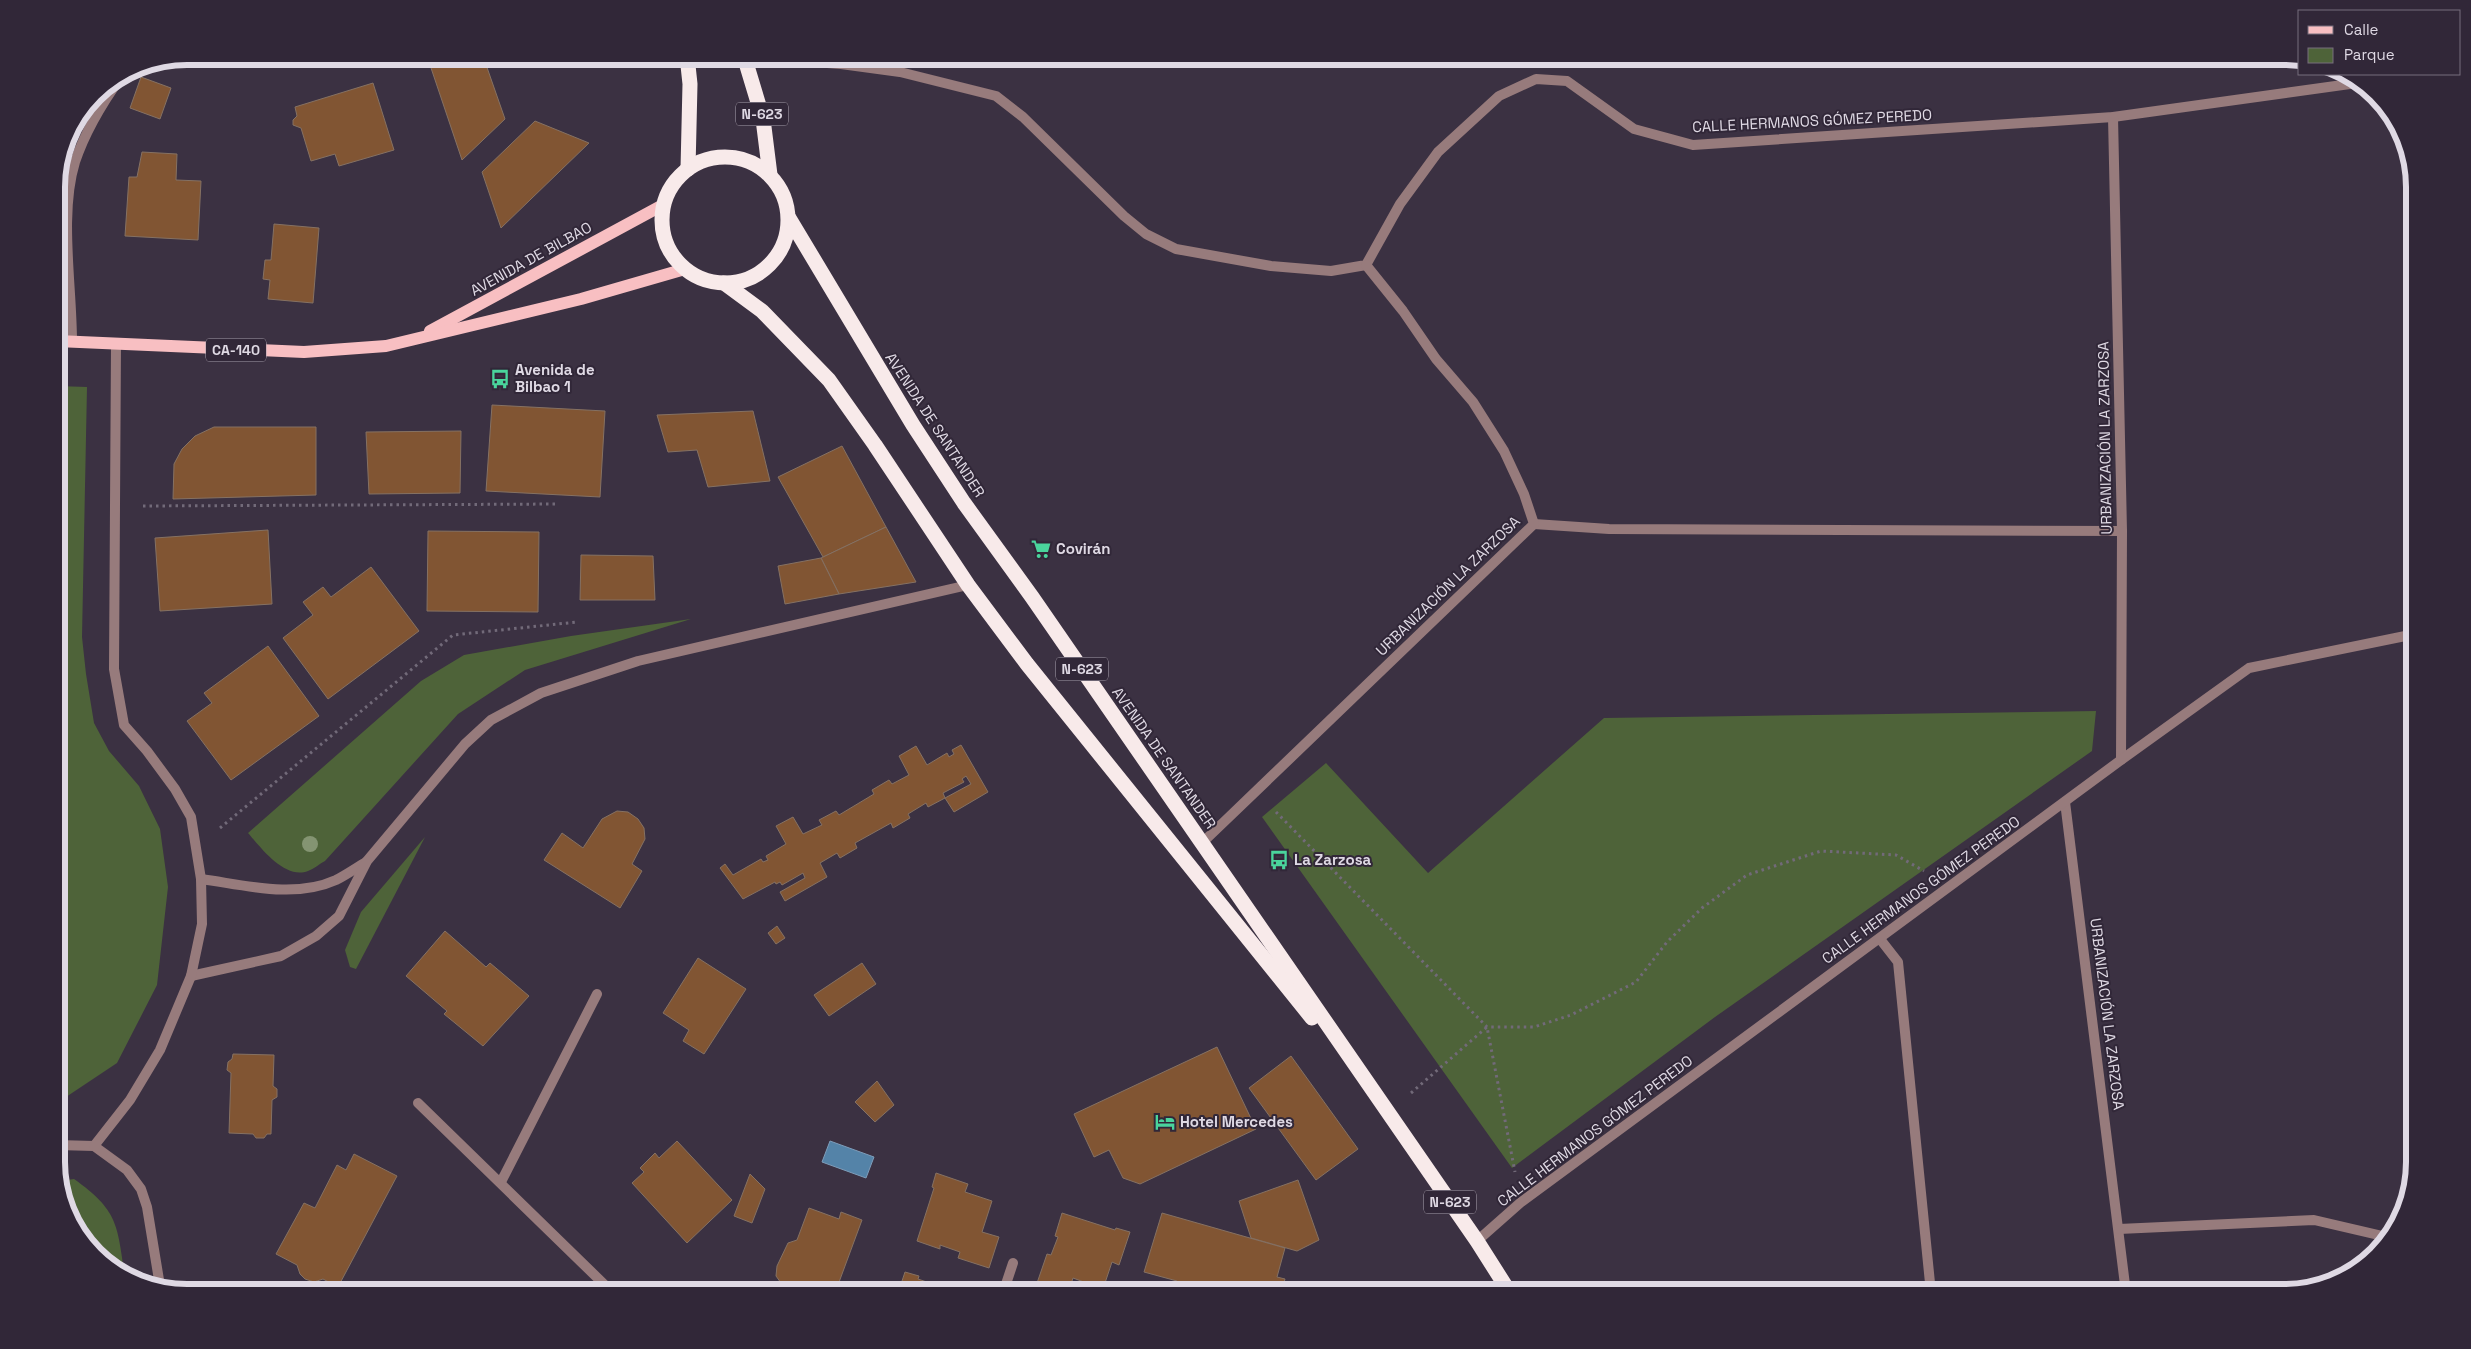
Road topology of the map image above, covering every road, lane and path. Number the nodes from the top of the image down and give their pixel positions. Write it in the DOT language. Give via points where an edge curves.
graph roads {
  1 [pos="688,65"];
  2 [pos="747,65"];
  3 [pos="848,65"];
  4 [pos="2349,84"];
  5 [pos="113,91"];
  6 [pos="2113,117"];
  7 [pos="688,169"];
  8 [pos="770,174"];
  9 [pos="661,206"];
  10 [pos="789,218"];
  11 [pos="1366,265"];
  12 [pos="685,269"];
  13 [pos="724,283"];
  14 [pos="415,339"];
  15 [pos="65,342"];
  16 [pos="72,342"];
  17 [pos="116,344"];
  18 [pos="560,504"];
  19 [pos="115,506"];
  20 [pos="1534,524"];
  21 [pos="2122,531"];
  22 [pos="968,585"];
  23 [pos="577,622"];
  24 [pos="2406,636"];
  25 [pos="2120,760"];
  26 [pos="1255,791"];
  27 [pos="2065,802"];
  28 [pos="1202,843"];
  29 [pos="196,847"];
  30 [pos="367,861"];
  31 [pos="201,879"];
  32 [pos="1950,887"];
  33 [pos="1880,939"];
  34 [pos="191,976"];
  35 [pos="597,994"];
  36 [pos="1487,1027"];
  37 [pos="418,1103"];
  38 [pos="1388,1112"];
  39 [pos="65,1145"];
  40 [pos="94,1146"];
  41 [pos="501,1182"];
  42 [pos="1520,1202"];
  43 [pos="2119,1230"];
  44 [pos="2381,1236"];
  45 [pos="1477,1241"];
  46 [pos="1013,1263"];
  47 [pos="159,1281"];
  48 [pos="604,1284"];
  49 [pos="1006,1284"];
  50 [pos="1504,1284"];
  51 [pos="1930,1284"];
  52 [pos="2125,1284"];
  1 -- 7 [label="highway"];
  2 -- 8 [label="highway, N-623" via="763,119"];
  3 -- 11 [label="street" via="900,72 996,96 1023,117 1124,216 1146,234 1176,249 1271,266 1331,271"];
  4 -- 6 [label="street, CALLE HERMANOS GÓMEZ PEREDO"];
  5 -- 16 [label="street" via="86,135 75,162 67,206"];
  6 -- 11 [label="street, CALLE HERMANOS GÓMEZ PEREDO" via="1693,146 1634,129 1566,81 1536,79 1499,96 1438,152 1400,204"];
  6 -- 21 [label="street, URBANIZACIÓN LA ZARZOSA"];
  7 -- 8 [label="highway, N-623" via="708,158 730,156 749,160"];
  7 -- 9 [label="highway, N-623" via="674,181"];
  8 -- 10 [label="highway, N-623" via="783,193"];
  9 -- 12 [label="highway, N-623" via="661,228 666,246"];
  9 -- 14 [label="main road, AVENIDA DE BILBAO / CA-140"];
  10 -- 13 [label="highway, N-623" via="781,250 768,267 749,279"];
  10 -- 28 [label="highway, AVENIDA DE SANTANDER / N-623" via="912,425 958,495"];
  11 -- 20 [label="street, URBANIZACIÓN LA ZARZOSA" via="1436,359 1473,402 1504,451"];
  12 -- 13 [label="highway, N-623" via="706,281"];
  12 -- 14 [label="main road, AVENIDA DE BILBAO / CA-140" via="572,302"];
  13 -- 22 [label="highway, AVENIDA DE SANTANDER / N-623" via="762,311 829,380"];
  14 -- 17 [label="main road, AVENIDA DE BILBAO / CA-140" via="386,346 304,352"];
  15 -- 16 [label="main road, AVENIDA DE BILBAO / CA-140"];
  16 -- 17 [label="main road, AVENIDA DE BILBAO / CA-140"];
  17 -- 19 [label="street"];
  18 -- 19 [label="path"];
  19 -- 29 [label="street" via="114,669 124,725 147,751 191,817"];
  20 -- 21 [label="street" via="1619,530"];
  20 -- 26 [label="street, URBANIZACIÓN LA ZARZOSA"];
  21 -- 25 [label="street, URBANIZACIÓN LA ZARZOSA"];
  22 -- 30 [label="street" via="638,661 541,693 491,720 465,744"];
  22 -- 38 [label="highway, AVENIDA DE SANTANDER / N-623" via="1027,664"];
  23 -- 29 [label="path" via="453,636"];
  24 -- 25 [label="street, CALLE HERMANOS GÓMEZ PEREDO" via="2249,668"];
  25 -- 27 [label="street, CALLE HERMANOS GÓMEZ PEREDO"];
  26 -- 28 [label="street, URBANIZACIÓN LA ZARZOSA"];
  26 -- 36 [label="path"];
  27 -- 32 [label="street, CALLE HERMANOS GÓMEZ PEREDO"];
  27 -- 43 [label="street, URBANIZACIÓN LA ZARZOSA"];
  28 -- 38 [label="highway, AVENIDA DE SANTANDER / N-623"];
  29 -- 31 [label="street"];
  30 -- 31 [label="street" via="336,880 306,889 270,889"];
  30 -- 34 [label="street" via="339,916 316,936 281,956"];
  31 -- 34 [label="street" via="202,924"];
  32 -- 33 [label="street, CALLE HERMANOS GÓMEZ PEREDO"];
  32 -- 36 [label="path" via="1896,855 1821,851 1748,875 1709,902 1667,942 1636,982 1570,1015 1534,1028"];
  33 -- 42 [label="street, CALLE HERMANOS GÓMEZ PEREDO"];
  33 -- 51 [label="street" via="1898,962"];
  34 -- 40 [label="street" via="160,1050 130,1100"];
  35 -- 41 [label="street"];
  36 -- 38 [label="path"];
  36 -- 42 [label="path"];
  37 -- 41 [label="street"];
  38 -- 45 [label="highway, AVENIDA DE SANTANDER / N-623"];
  39 -- 40 [label="street"];
  40 -- 47 [label="street" via="127,1170 141,1189"];
  41 -- 48 [label="street"];
  42 -- 45 [label="street, CALLE HERMANOS GÓMEZ PEREDO"];
  43 -- 44 [label="street" via="2314,1220"];
  43 -- 52 [label="street, URBANIZACIÓN LA ZARZOSA"];
  45 -- 50 [label="highway, AVENIDA DE SANTANDER / N-623"];
  46 -- 49 [label="street"];
}
